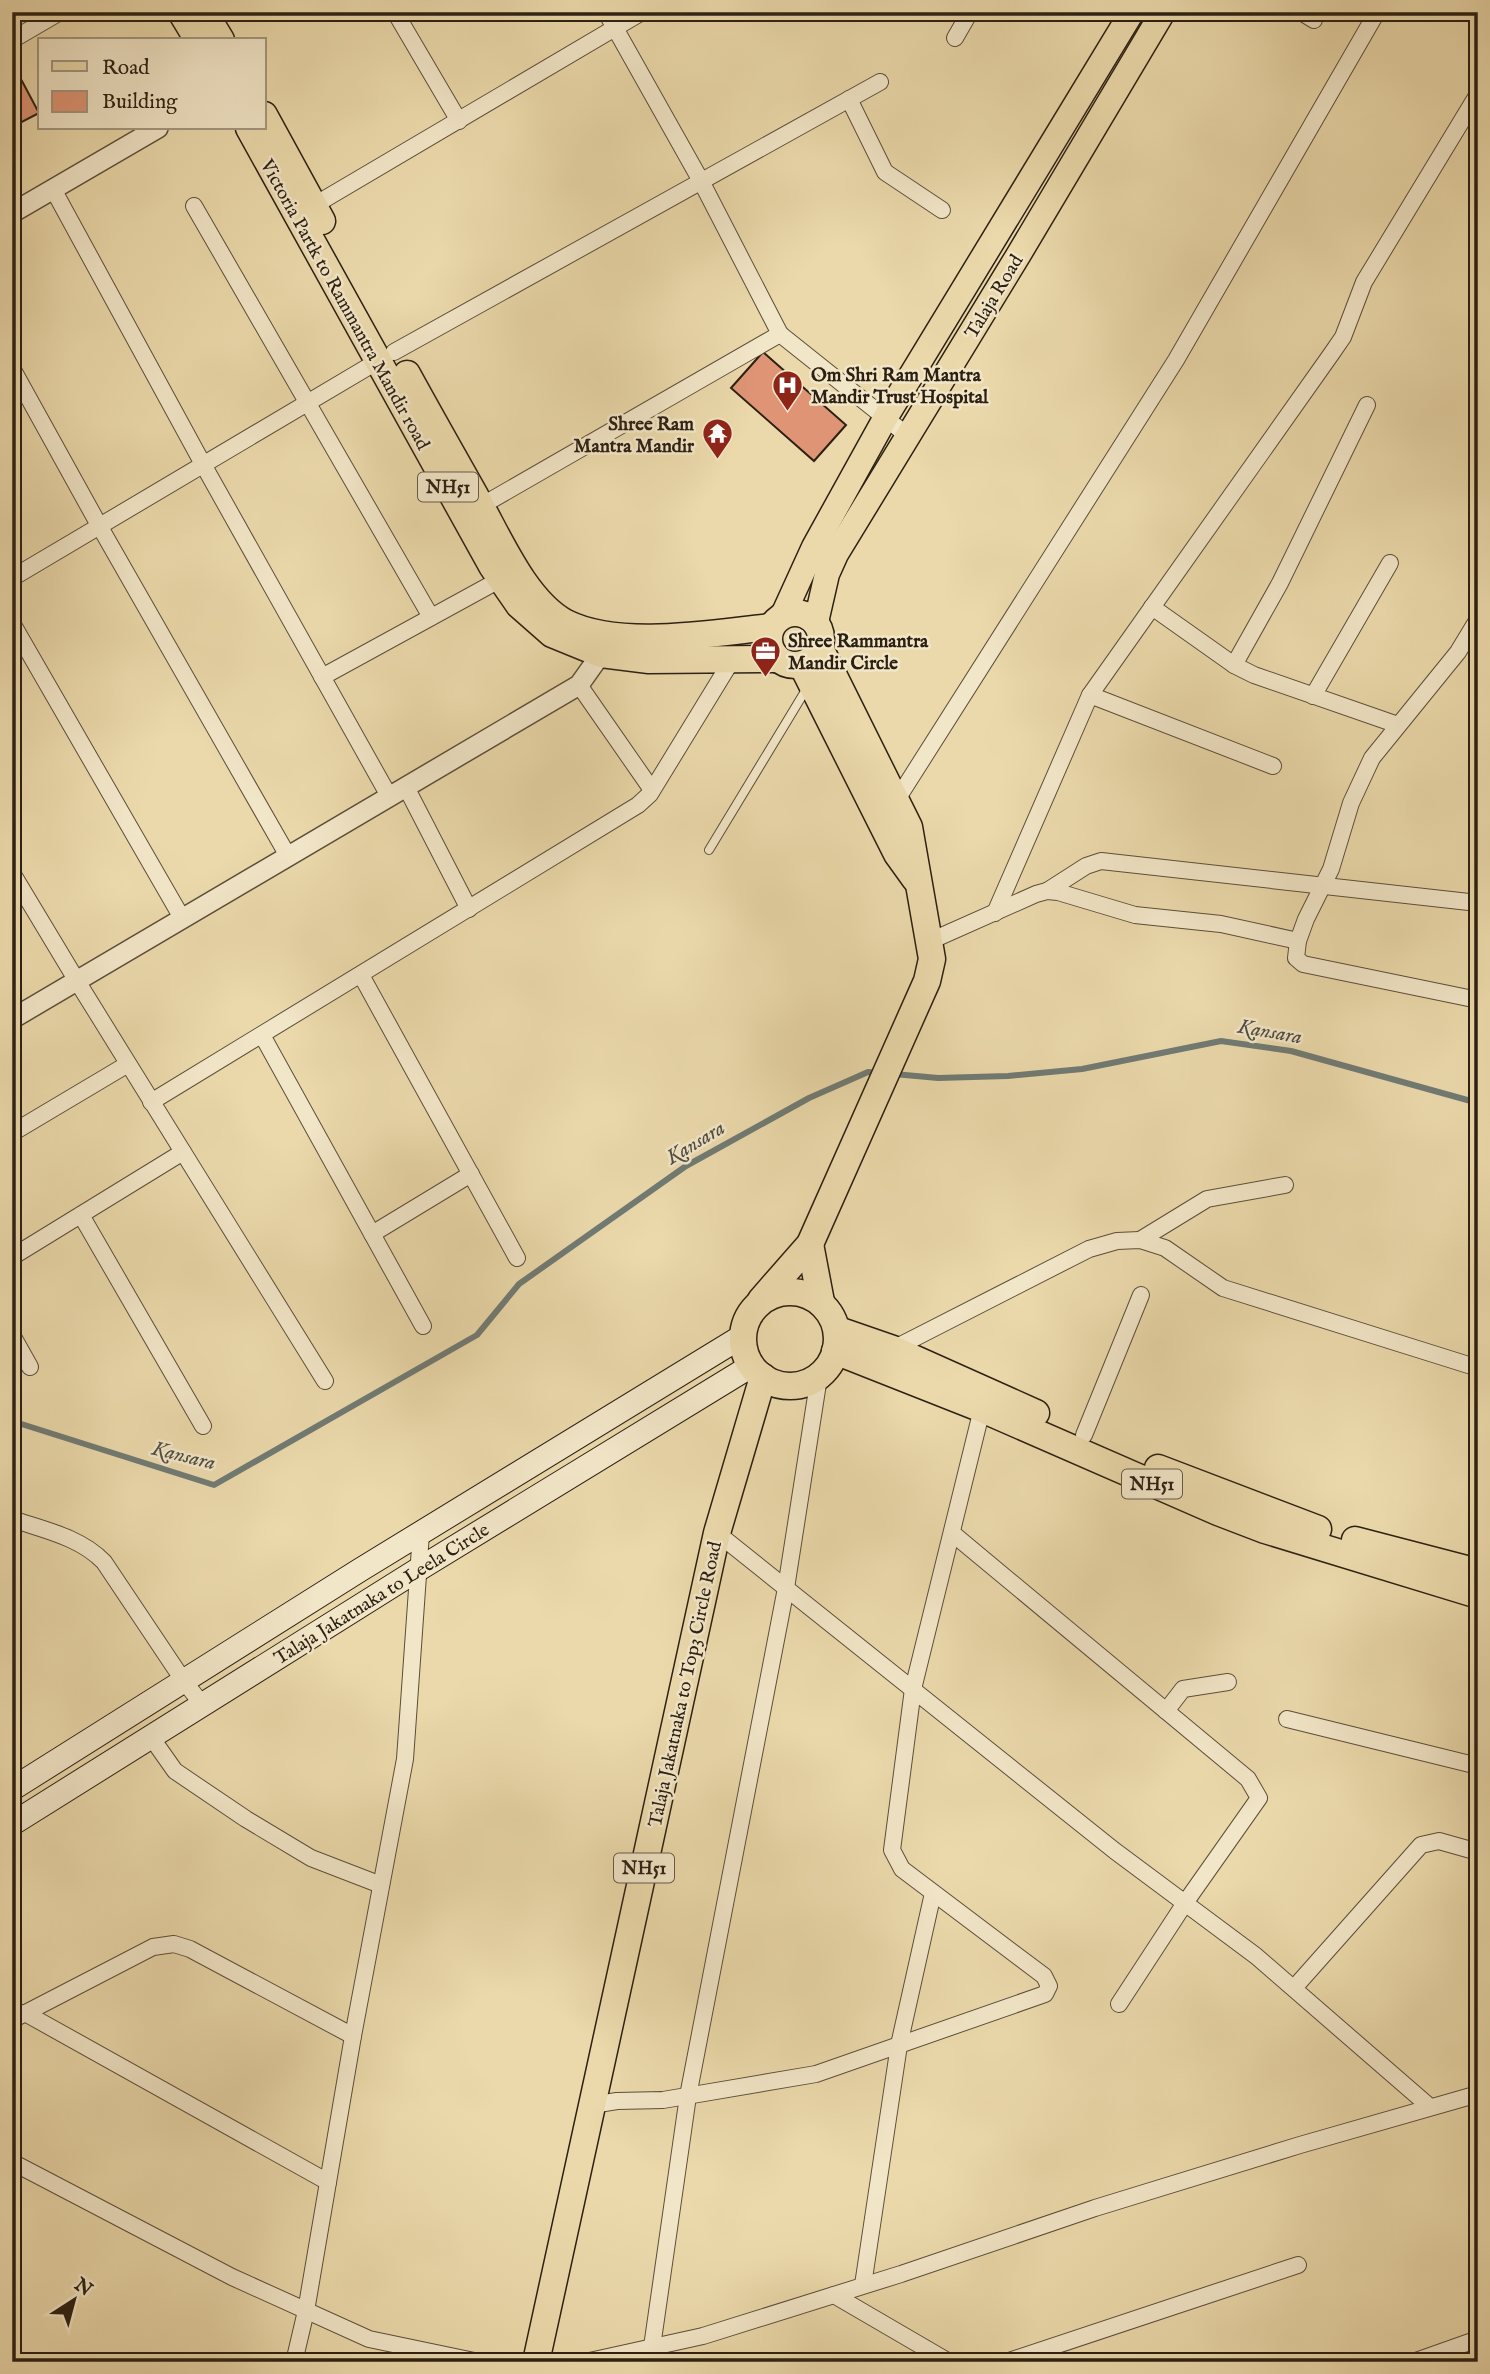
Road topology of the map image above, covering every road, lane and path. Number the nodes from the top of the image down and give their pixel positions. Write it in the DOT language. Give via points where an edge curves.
graph roads {
  1 [pos="60,12"];
  2 [pos="181,12"];
  3 [pos="204,12"];
  4 [pos="395,12"];
  5 [pos="606,12"];
  6 [pos="642,12"];
  7 [pos="970,12"];
  8 [pos="1132,12"];
  9 [pos="1163,12"];
  10 [pos="1377,12"];
  11 [pos="615,29"];
  12 [pos="197,38"];
  13 [pos="220,38"];
  14 [pos="955,38"];
  15 [pos="12,40"];
  16 [pos="880,82"];
  17 [pos="1478,94"];
  18 [pos="849,99"];
  19 [pos="266,119"];
  20 [pos="459,121"];
  21 [pos="155,130"];
  22 [pos="250,130"];
  23 [pos="701,181"];
  24 [pos="53,189"];
  25 [pos="194,205"];
  26 [pos="313,206"];
  27 [pos="942,210"];
  28 [pos="12,213"];
  29 [pos="780,334"];
  30 [pos="386,356"];
  31 [pos="12,368"];
  32 [pos="308,403"];
  33 [pos="1367,405"];
  34 [pos="885,418"];
  35 [pos="908,436"];
  36 [pos="204,466"];
  37 [pos="481,506"];
  38 [pos="100,527"];
  39 [pos="1390,563"];
  40 [pos="12,578"];
  41 [pos="501,579"];
  42 [pos="1152,607"];
  43 [pos="431,617"];
  44 [pos="1478,619"];
  45 [pos="777,621"];
  46 [pos="12,623"];
  47 [pos="604,644"];
  48 [pos="805,655"];
  49 [pos="732,660"];
  50 [pos="1234,665"];
  51 [pos="322,677"];
  52 [pos="579,685"];
  53 [pos="1090,695"];
  54 [pos="1313,695"];
  55 [pos="1398,725"];
  56 [pos="1273,766"];
  57 [pos="652,790"];
  58 [pos="398,792"];
  59 [pos="895,801"];
  60 [pos="709,850"];
  61 [pos="288,856"];
  62 [pos="12,873"];
  63 [pos="918,883"];
  64 [pos="1321,887"];
  65 [pos="1047,891"];
  66 [pos="1478,904"];
  67 [pos="469,909"];
  68 [pos="995,913"];
  69 [pos="183,918"];
  70 [pos="1298,941"];
  71 [pos="928,942"];
  72 [pos="361,975"];
  73 [pos="76,981"];
  74 [pos="1478,1000"];
  75 [pos="12,1019"];
  76 [pos="261,1035"];
  77 [pos="128,1064"];
  78 [pos="151,1102"];
  79 [pos="12,1133"];
  80 [pos="183,1152"];
  81 [pos="471,1174"];
  82 [pos="1285,1185"];
  83 [pos="81,1215"];
  84 [pos="372,1234"];
  85 [pos="1140,1240"];
  86 [pos="812,1241"];
  87 [pos="12,1257"];
  88 [pos="517,1258"];
  89 [pos="1141,1295"];
  90 [pos="761,1300"];
  91 [pos="821,1302"];
  92 [pos="423,1326"];
  93 [pos="12,1335"];
  94 [pos="741,1337"];
  95 [pos="837,1341"];
  96 [pos="893,1349"];
  97 [pos="30,1367"];
  98 [pos="1478,1368"];
  99 [pos="757,1372"];
  100 [pos="819,1377"];
  101 [pos="325,1381"];
  102 [pos="982,1409"];
  103 [pos="203,1426"];
  104 [pos="1084,1435"];
  105 [pos="12,1519"];
  106 [pos="421,1533"];
  107 [pos="717,1533"];
  108 [pos="952,1533"];
  109 [pos="419,1569"];
  110 [pos="1478,1572"];
  111 [pos="786,1588"];
  112 [pos="1478,1595"];
  113 [pos="183,1680"];
  114 [pos="1228,1682"];
  115 [pos="913,1689"];
  116 [pos="202,1704"];
  117 [pos="1166,1711"];
  118 [pos="1287,1719"];
  119 [pos="150,1737"];
  120 [pos="1478,1766"];
  121 [pos="12,1789"];
  122 [pos="12,1824"];
  123 [pos="1478,1852"];
  124 [pos="381,1885"];
  125 [pos="933,1893"];
  126 [pos="1185,1903"];
  127 [pos="1294,1988"];
  128 [pos="1119,2004"];
  129 [pos="19,2016"];
  130 [pos="353,2036"];
  131 [pos="899,2045"];
  132 [pos="1478,2094"];
  133 [pos="688,2096"];
  134 [pos="592,2105"];
  135 [pos="1430,2107"];
  136 [pos="12,2162"];
  137 [pos="328,2182"];
  138 [pos="1298,2265"];
  139 [pos="863,2285"];
  140 [pos="834,2295"];
  141 [pos="306,2311"];
  142 [pos="1478,2339"];
  143 [pos="652,2347"];
  144 [pos="594,2361"];
  145 [pos="294,2362"];
  146 [pos="479,2362"];
  147 [pos="536,2362"];
  148 [pos="949,2362"];
  149 [pos="1006,2362"];
  150 [pos="1413,2362"];
  1 -- 15 [label="street"];
  2 -- 12 [label="highway"];
  3 -- 13 [label="highway"];
  4 -- 20 [label="street"];
  5 -- 11 [label="street"];
  6 -- 11 [label="street"];
  7 -- 14 [label="street"];
  8 -- 34 [label="main road, Talaja Road"];
  9 -- 35 [label="main road, Talaja Road"];
  10 -- 59 [label="street" via="1176,360"];
  11 -- 20 [label="street"];
  11 -- 23 [label="street"];
  16 -- 18 [label="street"];
  17 -- 42 [label="street" via="1364,282 1343,337"];
  18 -- 23 [label="street"];
  18 -- 27 [label="street" via="885,172"];
  19 -- 26 [label="highway, Victoria Partk to Rammantra Mandir road / NH51"];
  20 -- 26 [label="street"];
  21 -- 24 [label="street"];
  22 -- 30 [label="highway, Victoria Partk to Rammantra Mandir road / NH51"];
  23 -- 29 [label="street"];
  23 -- 30 [label="street"];
  24 -- 28 [label="street"];
  24 -- 36 [label="street"];
  25 -- 32 [label="street"];
  26 -- 30 [label="highway, Victoria Partk to Rammantra Mandir road / NH51"];
  29 -- 34 [label="street"];
  29 -- 37 [label="street"];
  30 -- 32 [label="street"];
  30 -- 37 [label="highway, Victoria Partk to Rammantra Mandir road / NH51"];
  30 -- 41 [label="highway, Victoria Partk to Rammantra Mandir road / NH51"];
  31 -- 38 [label="street"];
  32 -- 36 [label="street"];
  32 -- 43 [label="street"];
  33 -- 50 [label="street" via="1284,575"];
  34 -- 35 [label="street"];
  34 -- 45 [label="main road, Talaja Road"];
  35 -- 48 [label="main road, Talaja Road" via="830,564"];
  36 -- 38 [label="street"];
  36 -- 51 [label="street"];
  37 -- 47 [label="highway, Victoria Partk to Rammantra Mandir road / NH51" via="509,559 540,603"];
  38 -- 40 [label="street"];
  38 -- 61 [label="street"];
  39 -- 54 [label="street"];
  41 -- 43 [label="street"];
  41 -- 47 [label="highway, Victoria Partk to Rammantra Mandir road / NH51" via="519,605 552,634"];
  42 -- 50 [label="street"];
  42 -- 53 [label="street"];
  43 -- 51 [label="street"];
  44 -- 55 [label="street" via="1458,652"];
  45 -- 47 [label="highway, Victoria Partk to Rammantra Mandir road / NH51"];
  45 -- 48 [label="highway" via="769,644"];
  45 -- 48 [label="highway, NH51" via="801,613"];
  46 -- 69 [label="street"];
  47 -- 49 [label="highway, Victoria Partk to Rammantra Mandir road / NH51" via="649,660"];
  47 -- 52 [label="street"];
  48 -- 49 [label="highway, Victoria Partk to Rammantra Mandir road / NH51"];
  48 -- 59 [label="highway"];
  48 -- 60 [label="lane"];
  48 -- 63 [label="highway" via="897,853"];
  49 -- 57 [label="street"];
  50 -- 54 [label="street"];
  51 -- 58 [label="street"];
  52 -- 57 [label="street"];
  52 -- 58 [label="street"];
  53 -- 56 [label="street"];
  53 -- 68 [label="street"];
  54 -- 55 [label="street"];
  55 -- 64 [label="street" via="1372,758"];
  57 -- 67 [label="street" via="638,805"];
  58 -- 61 [label="street"];
  58 -- 67 [label="street"];
  59 -- 63 [label="highway" via="912,837"];
  61 -- 69 [label="street"];
  62 -- 73 [label="street"];
  63 -- 71 [label="highway"];
  64 -- 65 [label="street" via="1101,862 1086,866"];
  64 -- 66 [label="street"];
  64 -- 70 [label="street"];
  65 -- 68 [label="street"];
  65 -- 70 [label="street" via="1147,917 1222,924"];
  67 -- 72 [label="street"];
  68 -- 71 [label="street"];
  69 -- 73 [label="street"];
  70 -- 74 [label="street" via="1296,958 1303,964"];
  71 -- 86 [label="highway" via="932,959 928,981"];
  72 -- 76 [label="street"];
  72 -- 81 [label="street"];
  73 -- 75 [label="street"];
  73 -- 77 [label="street"];
  76 -- 78 [label="street"];
  76 -- 84 [label="street"];
  77 -- 78 [label="street"];
  77 -- 79 [label="street"];
  78 -- 80 [label="street"];
  80 -- 83 [label="street"];
  80 -- 101 [label="street"];
  81 -- 84 [label="street"];
  81 -- 88 [label="street"];
  82 -- 85 [label="street" via="1207,1199"];
  83 -- 87 [label="street"];
  83 -- 103 [label="street"];
  84 -- 92 [label="street"];
  85 -- 96 [label="street" via="1089,1249"];
  85 -- 98 [label="street" via="1165,1248 1223,1288"];
  86 -- 90 [label="highway"];
  86 -- 91 [label="highway"];
  89 -- 104 [label="street"];
  90 -- 91 [label="highway" via="780,1291 802,1292"];
  90 -- 94 [label="highway" via="747,1316"];
  91 -- 95 [label="highway" via="834,1320"];
  93 -- 97 [label="street"];
  94 -- 99 [label="highway" via="746,1358"];
  94 -- 106 [label="main road, Talaja Jakatnaka to Leela Circle"];
  95 -- 96 [label="highway, NH51"];
  95 -- 100 [label="highway" via="832,1361"];
  95 -- 102 [label="highway, NH51"];
  96 -- 104 [label="highway, NH51"];
  99 -- 100 [label="highway" via="778,1385 799,1386"];
  99 -- 107 [label="highway, Talaja Jakatnaka to Top3 Circle Road / NH51"];
  99 -- 109 [label="main road, Talaja Jakatnaka to Leela Circle"];
  100 -- 111 [label="street"];
  102 -- 108 [label="street"];
  102 -- 112 [label="highway, NH51" via="1240,1521"];
  104 -- 110 [label="highway, NH51" via="1326,1533"];
  105 -- 113 [label="street" via="69,1538 94,1552"];
  106 -- 109 [label="street"];
  106 -- 113 [label="main road, Talaja Jakatnaka to Leela Circle"];
  107 -- 111 [label="street"];
  107 -- 134 [label="highway, Talaja Jakatnaka to Top3 Circle Road / NH51"];
  108 -- 115 [label="street"];
  108 -- 117 [label="street"];
  109 -- 116 [label="main road, Talaja Jakatnaka to Leela Circle"];
  109 -- 124 [label="street" via="405,1759"];
  111 -- 115 [label="street"];
  111 -- 133 [label="street"];
  113 -- 116 [label="street"];
  113 -- 121 [label="main road, Talaja Jakatnaka to Leela Circle"];
  114 -- 117 [label="street" via="1183,1689"];
  115 -- 125 [label="street" via="892,1850 902,1869"];
  115 -- 126 [label="street"];
  116 -- 119 [label="main road, Talaja Jakatnaka to Leela Circle"];
  117 -- 126 [label="street" via="1248,1779 1259,1798"];
  118 -- 120 [label="street"];
  119 -- 122 [label="main road, Talaja Jakatnaka to Leela Circle"];
  119 -- 124 [label="street" via="175,1771 246,1819 312,1858"];
  123 -- 127 [label="street" via="1439,1841 1421,1845"];
  124 -- 130 [label="street"];
  125 -- 131 [label="street"];
  125 -- 131 [label="street" via="1044,1976 1049,1986 1045,1994"];
  126 -- 127 [label="street"];
  126 -- 128 [label="street"];
  127 -- 135 [label="street"];
  129 -- 130 [label="street" via="153,1947 174,1944"];
  129 -- 137 [label="street"];
  130 -- 137 [label="street"];
  131 -- 133 [label="street" via="816,2074"];
  131 -- 139 [label="street"];
  132 -- 135 [label="street"];
  133 -- 134 [label="street"];
  133 -- 143 [label="street"];
  134 -- 147 [label="highway, Talaja Jakatnaka to Top3 Circle Road / NH51"];
  135 -- 139 [label="street" via="1108,2204"];
  136 -- 141 [label="street"];
  137 -- 141 [label="street"];
  138 -- 149 [label="street"];
  139 -- 140 [label="street"];
  140 -- 143 [label="street"];
  140 -- 148 [label="street"];
  141 -- 145 [label="street"];
  141 -- 146 [label="street" via="369,2339"];
  142 -- 150 [label="street"];
  143 -- 144 [label="street"];
}
